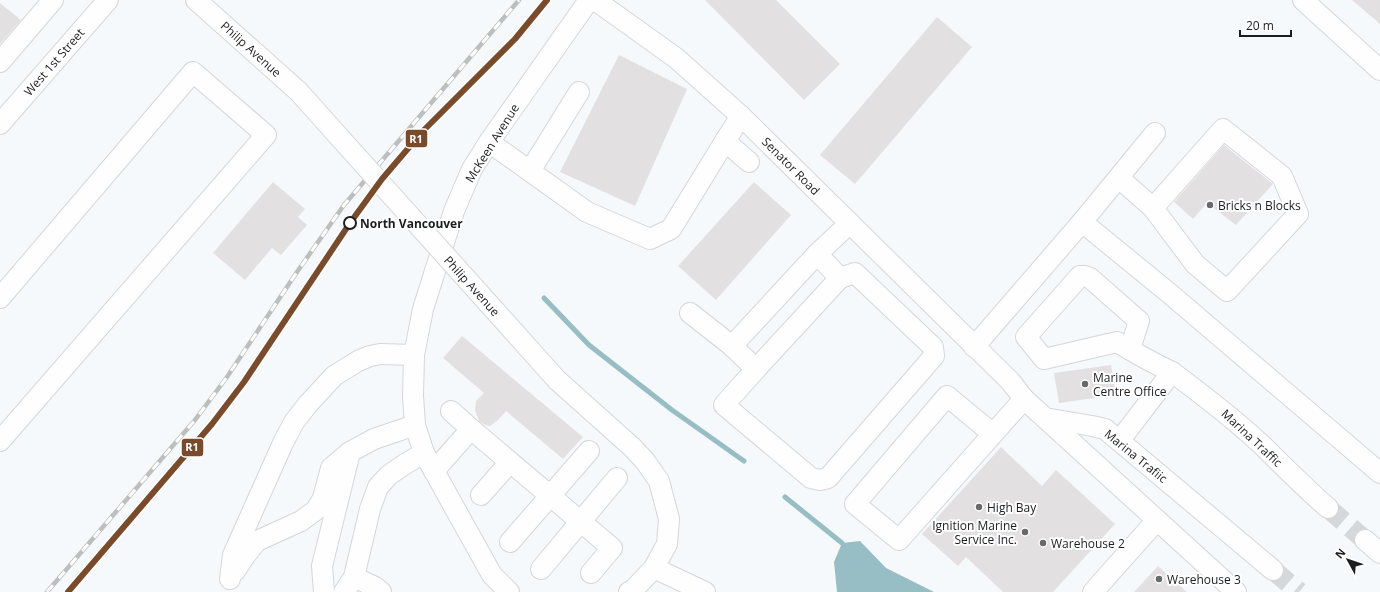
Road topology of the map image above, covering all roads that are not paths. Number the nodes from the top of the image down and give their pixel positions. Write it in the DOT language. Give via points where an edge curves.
graph roads {
  1 [pos="53,0"];
  2 [pos="108,0"];
  3 [pos="196,0"];
  4 [pos="589,0"];
  5 [pos="595,0"];
  6 [pos="1303,0"];
  7 [pos="0,62"];
  8 [pos="1380,70"];
  9 [pos="579,92"];
  10 [pos="741,116"];
  11 [pos="0,124"];
  12 [pos="1155,134"];
  13 [pos="490,142"];
  14 [pos="725,142"];
  15 [pos="749,162"];
  16 [pos="530,171"];
  17 [pos="1119,178"];
  18 [pos="1153,208"];
  19 [pos="1082,222"];
  20 [pos="850,223"];
  21 [pos="817,254"];
  22 [pos="840,278"];
  23 [pos="0,298"];
  24 [pos="690,313"];
  25 [pos="732,346"];
  26 [pos="974,347"];
  27 [pos="1130,349"];
  28 [pos="414,355"];
  29 [pos="756,369"];
  30 [pos="1172,372"];
  31 [pos="1024,399"];
  32 [pos="451,411"];
  33 [pos="1045,418"];
  34 [pos="415,425"];
  35 [pos="471,429"];
  36 [pos="993,434"];
  37 [pos="1120,440"];
  38 [pos="0,442"];
  39 [pos="588,451"];
  40 [pos="350,452"];
  41 [pos="424,453"];
  42 [pos="510,462"];
  43 [pos="434,471"];
  44 [pos="1380,473"];
  45 [pos="617,478"];
  46 [pos="481,495"];
  47 [pos="550,496"];
  48 [pos="1328,508"];
  49 [pos="1157,520"];
  50 [pos="580,521"];
  51 [pos="510,542"];
  52 [pos="541,568"];
  53 [pos="654,568"];
  54 [pos="1273,570"];
  55 [pos="591,573"];
  56 [pos="349,585"];
  57 [pos="324,592"];
  58 [pos="381,592"];
  59 [pos="509,592"];
  60 [pos="629,592"];
  61 [pos="705,592"];
  62 [pos="1093,592"];
  63 [pos="1236,592"];
  1 -- 7 [label="street"];
  2 -- 11 [label="street, West 1st Street"];
  3 -- 53 [label="street, Philip Avenue, bridge" via="298,91 557,380 645,461 659,481 669,519 667,544"];
  4 -- 13 [label="street, McKeen Avenue"];
  5 -- 10 [label="street, Senator Road" via="676,58"];
  6 -- 8 [label="street"];
  9 -- 16 [label="street"];
  10 -- 14 [label="street"];
  10 -- 20 [label="street, Senator Road"];
  12 -- 17 [label="street"];
  13 -- 16 [label="street"];
  13 -- 28 [label="street, McKeen Avenue" via="472,169 454,211 423,309"];
  14 -- 15 [label="street"];
  14 -- 16 [label="street" via="671,229 650,239 587,212"];
  17 -- 18 [label="street"];
  17 -- 19 [label="street"];
  18 -- 18 [label="street" via="1195,264 1227,291 1298,214 1282,176 1223,129"];
  19 -- 26 [label="street"];
  19 -- 44 [label="street"];
  20 -- 21 [label="street"];
  20 -- 26 [label="street, Senator Road"];
  21 -- 22 [label="street"];
  21 -- 25 [label="street"];
  22 -- 29 [label="street"];
  22 -- 29 [label="street" via="855,273 934,347 934,356 828,478 811,478 724,405"];
  23 -- 38 [label="street" via="193,72 266,135"];
  24 -- 25 [label="street"];
  25 -- 29 [label="street"];
  26 -- 31 [label="street" via="1011,382"];
  27 -- 27 [label="street" via="1117,342 1044,360 1026,337 1080,276 1085,276 1139,321"];
  27 -- 30 [label="street"];
  28 -- 34 [label="street, McKeen Avenue"];
  28 -- 40 [label="street" via="380,354 358,361 334,376 308,404 294,422 280,450 233,555 230,579 257,541 301,521 316,510 323,498 331,468"];
  30 -- 37 [label="street"];
  30 -- 48 [label="street, Marina Traffic" via="1208,399"];
  31 -- 33 [label="street"];
  31 -- 36 [label="street"];
  32 -- 35 [label="street"];
  33 -- 37 [label="street, Marina Trafiic" via="1092,426 1105,430"];
  33 -- 49 [label="street"];
  34 -- 40 [label="street" via="374,439"];
  34 -- 41 [label="street"];
  35 -- 42 [label="street"];
  35 -- 43 [label="street"];
  36 -- 36 [label="street" via="899,540 855,504 947,396"];
  37 -- 54 [label="street, Marina Trafiic"];
  39 -- 47 [label="street"];
  40 -- 57 [label="street" via="322,566"];
  41 -- 43 [label="street"];
  41 -- 56 [label="street" via="389,475 378,487"];
  42 -- 46 [label="street"];
  42 -- 47 [label="street"];
  43 -- 59 [label="street" via="492,575"];
  45 -- 50 [label="street"];
  47 -- 50 [label="street"];
  47 -- 51 [label="street"];
  49 -- 62 [label="street"];
  49 -- 63 [label="street"];
  50 -- 52 [label="street"];
  50 -- 55 [label="street" via="612,548"];
  53 -- 60 [label="street, Philip Avenue"];
  53 -- 61 [label="street"];
  56 -- 58 [label="street" via="375,587"];
}
